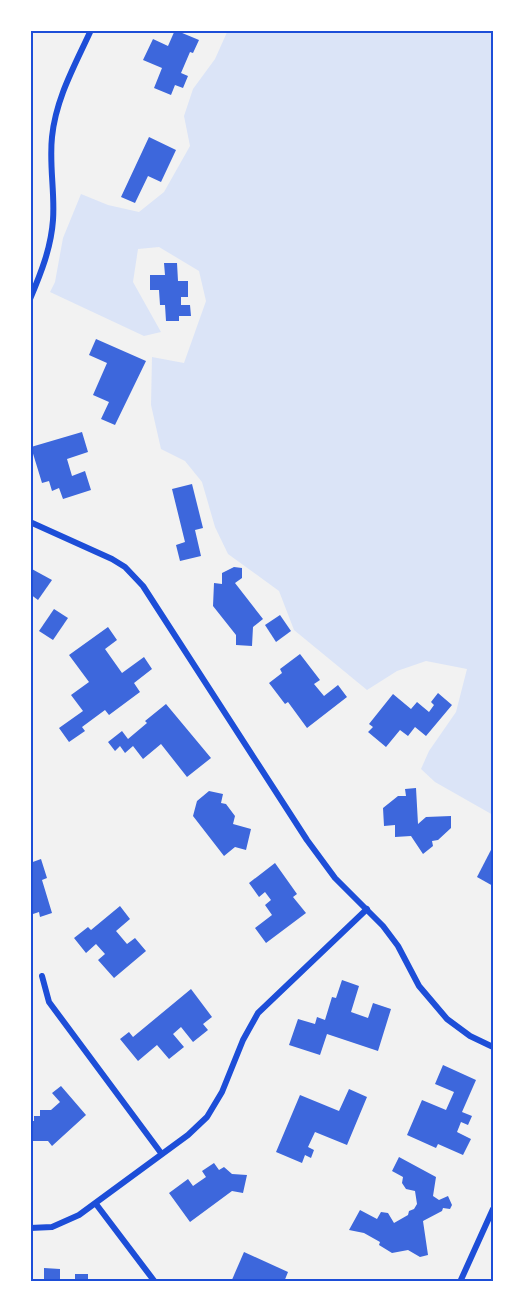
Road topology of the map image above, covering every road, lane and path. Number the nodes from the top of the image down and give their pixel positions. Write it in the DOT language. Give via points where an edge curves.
graph roads {
  1 [pos="91,30"];
  2 [pos="30,298"];
  3 [pos="30,522"];
  4 [pos="367,909"];
  5 [pos="42,976"];
  6 [pos="493,1047"];
  7 [pos="161,1154"];
  8 [pos="96,1204"];
  9 [pos="493,1209"];
  10 [pos="30,1228"];
  11 [pos="155,1282"];
  12 [pos="460,1282"];
  1 -- 2 [label="street" via="65,85 57,114 52,137 51,236"];
  3 -- 4 [label="street" via="112,559 143,586 307,840 335,878"];
  4 -- 6 [label="street" via="398,946 419,986 447,1019"];
  4 -- 7 [label="street" via="258,1013 207,1117"];
  5 -- 7 [label="street" via="49,1002"];
  7 -- 8 [label="street"];
  8 -- 10 [label="street" via="51,1227"];
  8 -- 11 [label="street"];
  9 -- 12 [label="street"];
}
